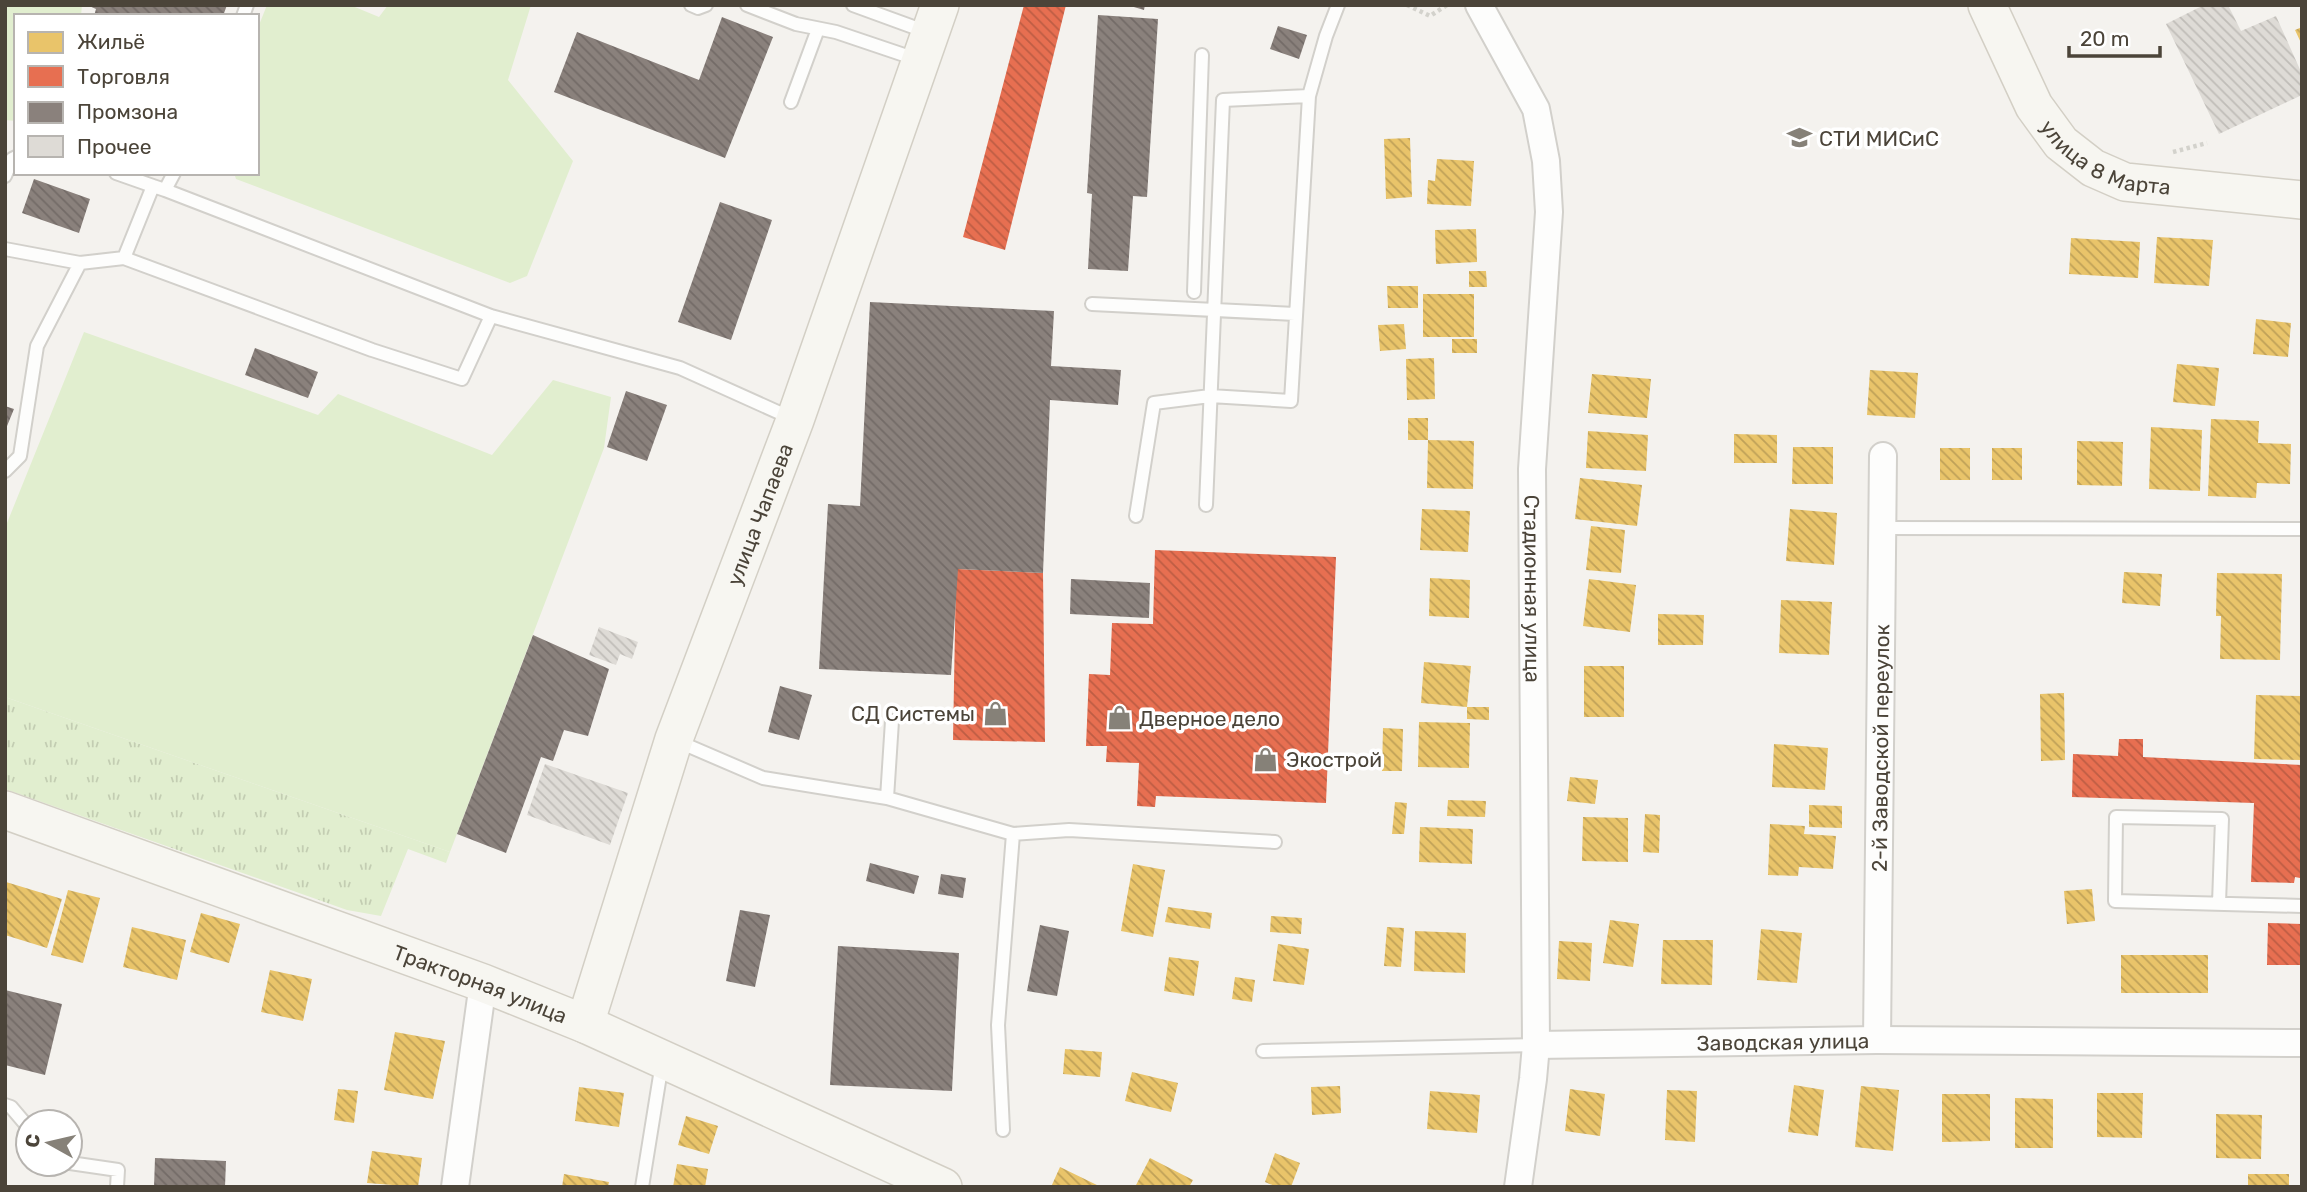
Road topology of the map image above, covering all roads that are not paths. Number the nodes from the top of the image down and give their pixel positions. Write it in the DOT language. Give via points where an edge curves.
graph roads {
  1 [pos="691,5"];
  2 [pos="706,5"];
  3 [pos="747,5"];
  4 [pos="853,5"];
  5 [pos="1338,5"];
  6 [pos="1479,5"];
  7 [pos="1993,7"];
  8 [pos="818,29"];
  9 [pos="931,33"];
  10 [pos="1202,55"];
  11 [pos="1309,96"];
  12 [pos="1223,100"];
  13 [pos="792,102"];
  14 [pos="1200,102"];
  15 [pos="14,158"];
  16 [pos="122,175"];
  17 [pos="172,175"];
  18 [pos="5,176"];
  19 [pos="159,188"];
  20 [pos="2302,201"];
  21 [pos="5,249"];
  22 [pos="124,258"];
  23 [pos="80,263"];
  24 [pos="1194,292"];
  25 [pos="1092,304"];
  26 [pos="1213,310"];
  27 [pos="1295,313"];
  28 [pos="491,316"];
  29 [pos="1210,396"];
  30 [pos="795,420"];
  31 [pos="1883,456"];
  32 [pos="5,471"];
  33 [pos="1206,505"];
  34 [pos="1136,516"];
  35 [pos="1882,528"];
  36 [pos="2302,529"];
  37 [pos="892,721"];
  38 [pos="674,739"];
  39 [pos="887,798"];
  40 [pos="5,810"];
  41 [pos="1013,834"];
  42 [pos="1275,842"];
  43 [pos="2220,903"];
  44 [pos="2302,906"];
  45 [pos="483,983"];
  46 [pos="585,1024"];
  47 [pos="1877,1040"];
  48 [pos="2302,1043"];
  49 [pos="1536,1045"];
  50 [pos="1263,1051"];
  51 [pos="663,1060"];
  52 [pos="1003,1130"];
  53 [pos="84,1165"];
  54 [pos="117,1187"];
  55 [pos="455,1187"];
  56 [pos="642,1187"];
  57 [pos="943,1187"];
  58 [pos="1518,1187"];
  1 -- 2 [label="lane"];
  3 -- 8 [label="lane"];
  4 -- 9 [label="lane"];
  5 -- 11 [label="lane"];
  6 -- 49 [label="street, Стадионная улица" via="1536,109 1546,160 1549,212 1532,469"];
  7 -- 20 [label="main road, улица 8 Марта" via="2034,106 2061,144 2093,168 2125,182"];
  8 -- 9 [label="lane" via="861,39"];
  8 -- 13 [label="lane"];
  9 -- 30 [label="main road, улица Чапаева"];
  10 -- 14 [label="lane"];
  11 -- 12 [label="lane"];
  11 -- 27 [label="lane"];
  12 -- 14 [label="lane"];
  12 -- 26 [label="lane"];
  14 -- 24 [label="lane"];
  15 -- 18 [label="lane"];
  16 -- 19 [label="lane"];
  17 -- 19 [label="lane"];
  19 -- 22 [label="lane"];
  19 -- 28 [label="lane"];
  21 -- 23 [label="lane"];
  22 -- 23 [label="lane"];
  22 -- 28 [label="lane" via="372,351 462,379"];
  23 -- 32 [label="lane" via="37,346 20,456"];
  25 -- 26 [label="lane"];
  26 -- 27 [label="lane"];
  26 -- 29 [label="lane"];
  27 -- 29 [label="lane" via="1290,401"];
  28 -- 30 [label="lane" via="680,368"];
  29 -- 33 [label="lane"];
  29 -- 34 [label="lane" via="1154,403"];
  30 -- 38 [label="main road, улица Чапаева"];
  31 -- 35 [label="street, 2-й Заводской переулок"];
  35 -- 36 [label="lane"];
  35 -- 47 [label="street, 2-й Заводской переулок"];
  37 -- 39 [label="lane"];
  38 -- 39 [label="lane" via="763,778"];
  38 -- 46 [label="main road, улица Чапаева"];
  39 -- 41 [label="lane"];
  40 -- 45 [label="main road, Тракторная улица"];
  41 -- 42 [label="lane" via="1069,830"];
  41 -- 52 [label="lane" via="998,1025"];
  43 -- 43 [label="lane" via="2115,901 2116,817 2222,819"];
  43 -- 44 [label="lane"];
  45 -- 46 [label="main road, Тракторная улица"];
  45 -- 55 [label="street"];
  46 -- 51 [label="main road, Тракторная улица"];
  47 -- 48 [label="street, Заводская улица"];
  47 -- 49 [label="street, Заводская улица"];
  49 -- 50 [label="lane, Заводская улица"];
  49 -- 58 [label="street, Стадионная улица"];
  51 -- 56 [label="lane"];
  51 -- 57 [label="main road, Тракторная улица"];
  53 -- 54 [label="lane" via="118,1170"];
}
